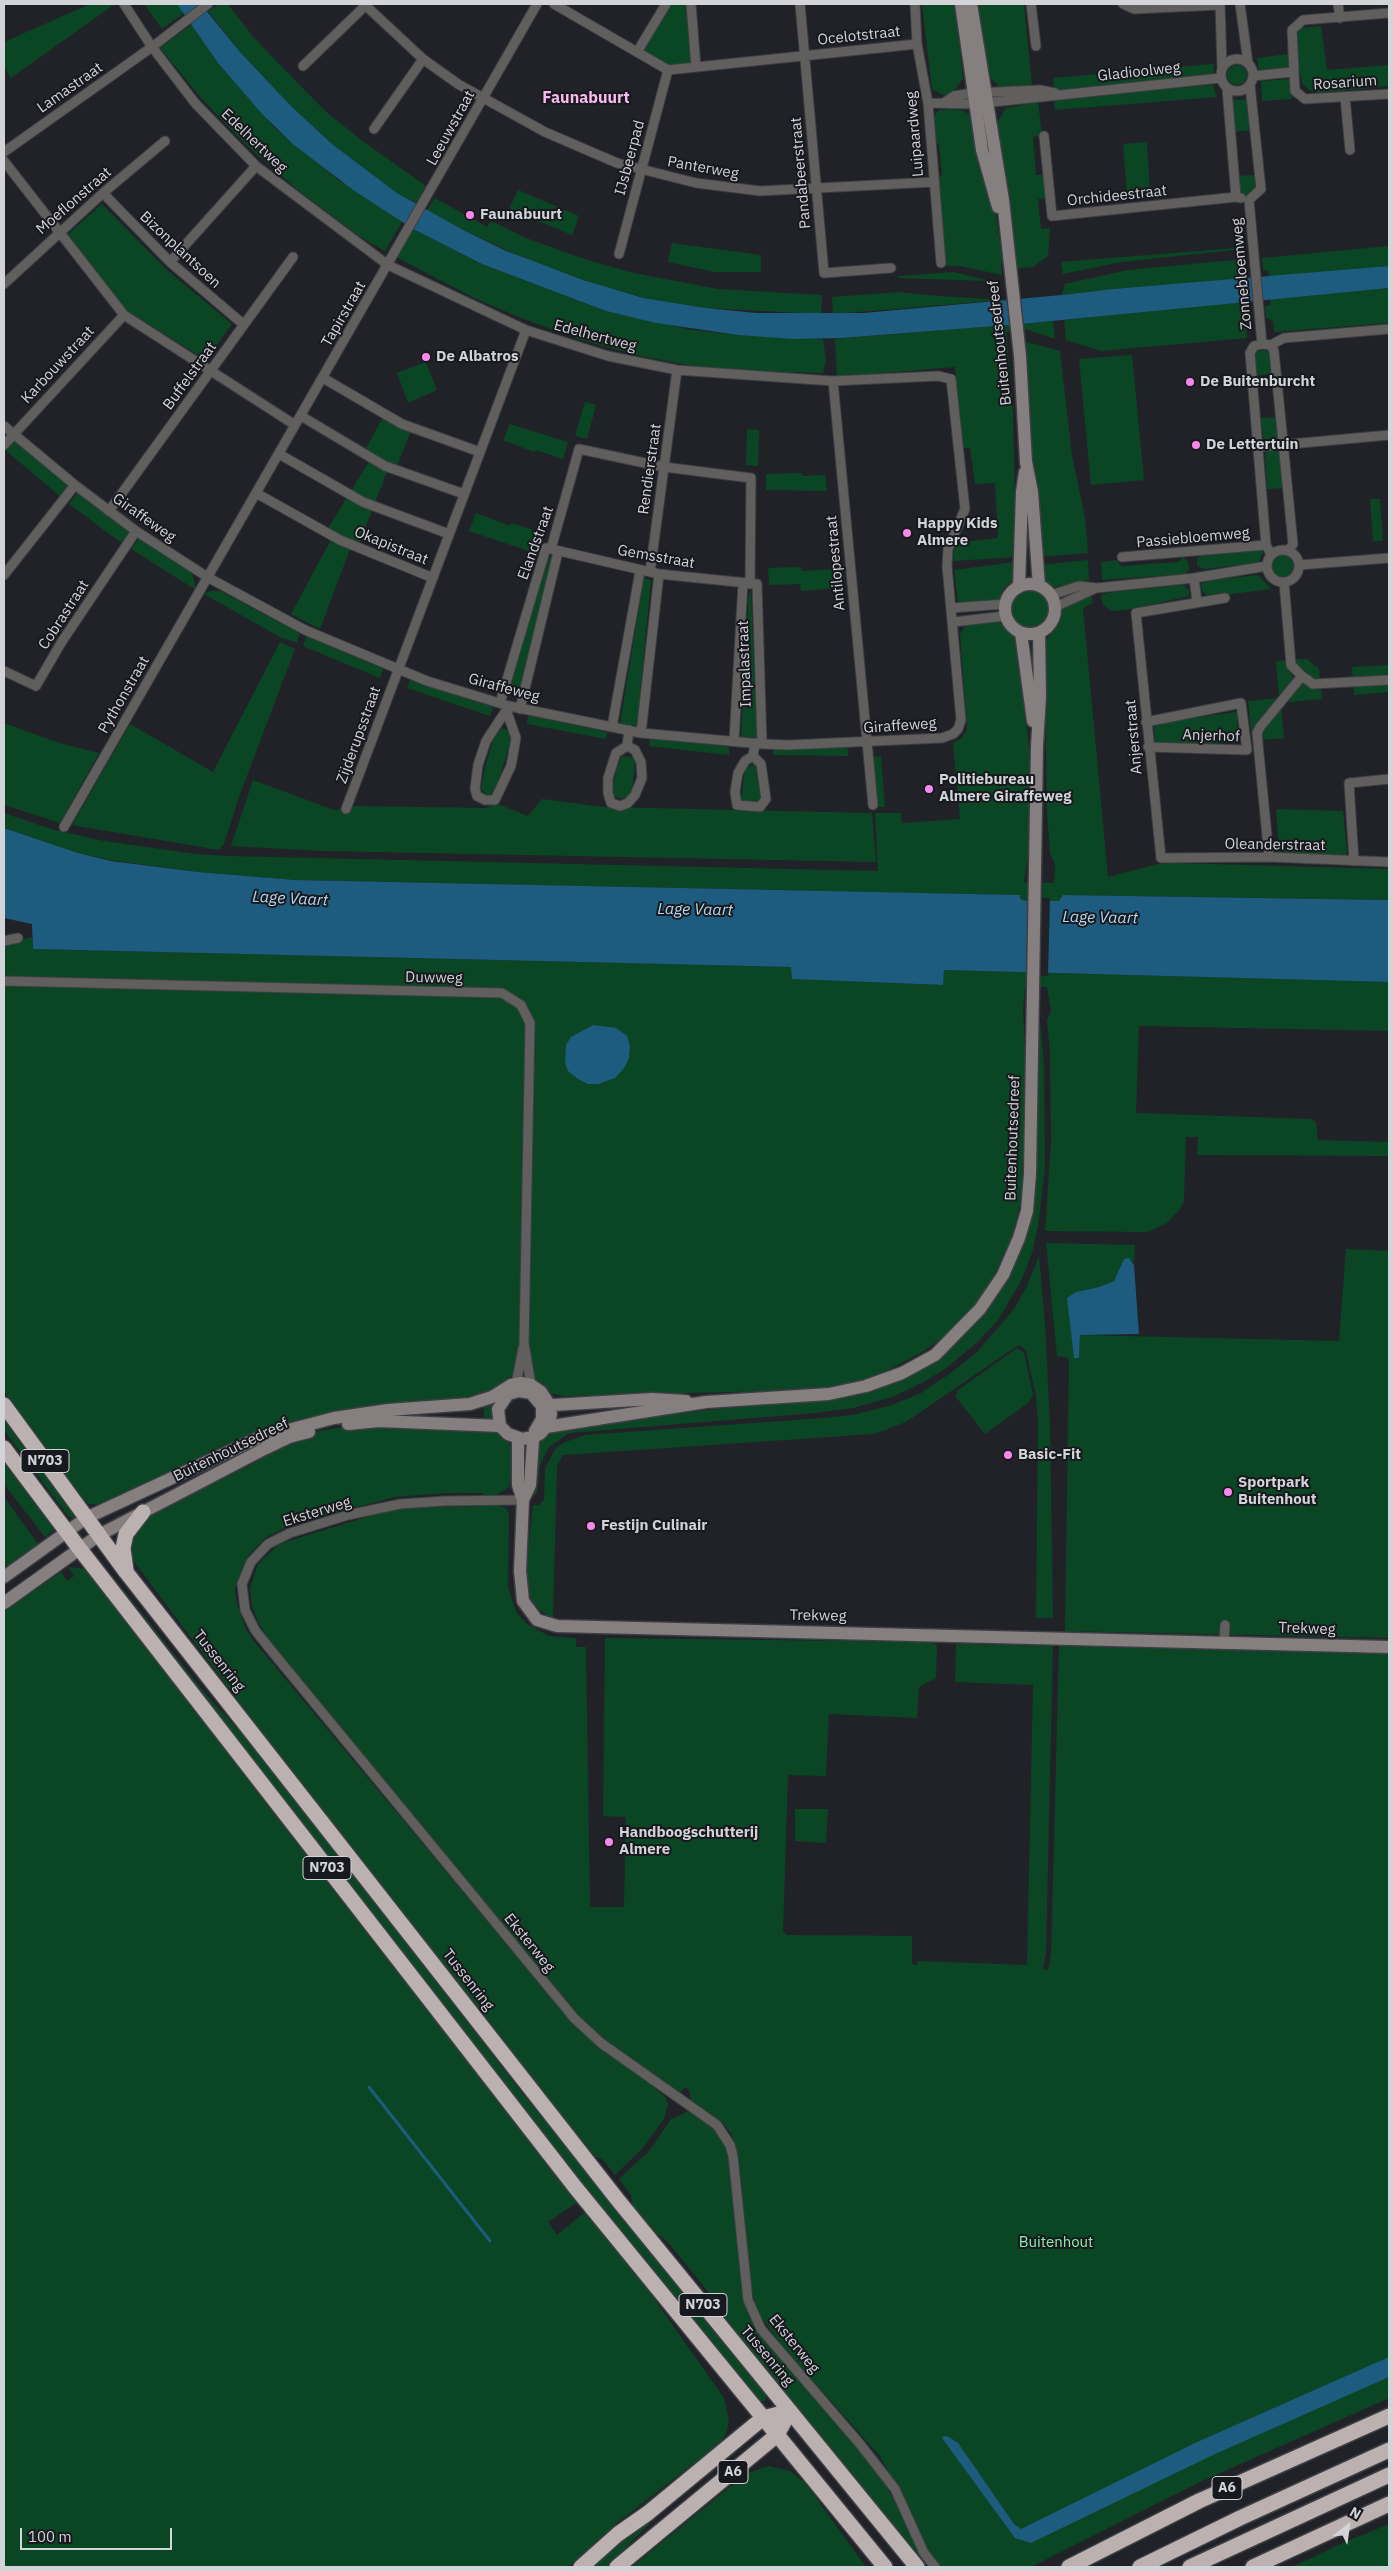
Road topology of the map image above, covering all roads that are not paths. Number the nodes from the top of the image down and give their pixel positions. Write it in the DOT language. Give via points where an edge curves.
graph roads {
  1 [pos="124,4"];
  2 [pos="207,4"];
  3 [pos="366,4"];
  4 [pos="537,4"];
  5 [pos="554,4"];
  6 [pos="666,4"];
  7 [pos="691,4"];
  8 [pos="800,4"];
  9 [pos="914,4"];
  10 [pos="961,4"];
  11 [pos="971,4"];
  12 [pos="1031,4"];
  13 [pos="1124,4"];
  14 [pos="1219,4"];
  15 [pos="1240,4"];
  16 [pos="1338,4"];
  17 [pos="1389,13"];
  18 [pos="1340,18"];
  19 [pos="917,44"];
  20 [pos="1036,46"];
  21 [pos="152,47"];
  22 [pos="638,52"];
  23 [pos="805,56"];
  24 [pos="423,59"];
  25 [pos="1248,63"];
  26 [pos="303,66"];
  27 [pos="696,67"];
  28 [pos="1222,68"];
  29 [pos="668,70"];
  30 [pos="1293,72"];
  31 [pos="1253,76"];
  32 [pos="1220,78"];
  33 [pos="1250,85"];
  34 [pos="1227,88"];
  35 [pos="1389,94"];
  36 [pos="988,98"];
  37 [pos="1345,98"];
  38 [pos="483,99"];
  39 [pos="973,99"];
  40 [pos="928,103"];
  41 [pos="374,129"];
  42 [pos="1044,136"];
  43 [pos="166,141"];
  44 [pos="1350,150"];
  45 [pos="4,152"];
  46 [pos="4,161"];
  47 [pos="256,166"];
  48 [pos="642,170"];
  49 [pos="934,182"];
  50 [pos="817,190"];
  51 [pos="103,193"];
  52 [pos="1236,197"];
  53 [pos="1249,200"];
  54 [pos="1004,221"];
  55 [pos="60,231"];
  56 [pos="619,254"];
  57 [pos="293,257"];
  58 [pos="170,262"];
  59 [pos="941,263"];
  60 [pos="388,265"];
  61 [pos="891,268"];
  62 [pos="4,284"];
  63 [pos="124,315"];
  64 [pos="243,324"];
  65 [pos="1389,329"];
  66 [pos="526,330"];
  67 [pos="1266,345"];
  68 [pos="212,370"];
  69 [pos="677,370"];
  70 [pos="323,378"];
  71 [pos="833,381"];
  72 [pos="301,416"];
  73 [pos="295,425"];
  74 [pos="4,426"];
  75 [pos="13,435"];
  76 [pos="1389,435"];
  77 [pos="1284,445"];
  78 [pos="4,446"];
  79 [pos="1258,447"];
  80 [pos="480,452"];
  81 [pos="279,454"];
  82 [pos="1026,462"];
  83 [pos="664,467"];
  84 [pos="75,485"];
  85 [pos="256,493"];
  86 [pos="464,494"];
  87 [pos="109,511"];
  88 [pos="136,531"];
  89 [pos="449,534"];
  90 [pos="1266,545"];
  91 [pos="555,550"];
  92 [pos="1288,550"];
  93 [pos="1271,554"];
  94 [pos="1122,558"];
  95 [pos="1389,558"];
  96 [pos="1299,565"];
  97 [pos="1267,566"];
  98 [pos="650,572"];
  99 [pos="4,575"];
  100 [pos="208,578"];
  101 [pos="433,578"];
  102 [pos="1194,578"];
  103 [pos="1284,582"];
  104 [pos="750,584"];
  105 [pos="1019,586"];
  106 [pos="1039,586"];
  107 [pos="1225,598"];
  108 [pos="1053,601"];
  109 [pos="1196,602"];
  110 [pos="951,608"];
  111 [pos="1005,610"];
  112 [pos="953,622"];
  113 [pos="1020,633"];
  114 [pos="1039,633"];
  115 [pos="398,670"];
  116 [pos="4,671"];
  117 [pos="1302,676"];
  118 [pos="1389,680"];
  119 [pos="505,707"];
  120 [pos="520,708"];
  121 [pos="1146,722"];
  122 [pos="612,727"];
  123 [pos="629,730"];
  124 [pos="642,732"];
  125 [pos="734,741"];
  126 [pos="868,742"];
  127 [pos="758,744"];
  128 [pos="627,746"];
  129 [pos="1037,746"];
  130 [pos="1148,747"];
  131 [pos="752,756"];
  132 [pos="1389,779"];
  133 [pos="873,805"];
  134 [pos="346,809"];
  135 [pos="64,827"];
  136 [pos="1269,857"];
  137 [pos="1161,858"];
  138 [pos="1354,861"];
  139 [pos="1389,862"];
  140 [pos="18,938"];
  141 [pos="4,941"];
  142 [pos="4,981"];
  143 [pos="524,1343"];
  144 [pos="531,1385"];
  145 [pos="515,1388"];
  146 [pos="499,1398"];
  147 [pos="545,1401"];
  148 [pos="706,1402"];
  149 [pos="4,1405"];
  150 [pos="336,1421"];
  151 [pos="315,1426"];
  152 [pos="500,1426"];
  153 [pos="546,1427"];
  154 [pos="534,1437"];
  155 [pos="518,1439"];
  156 [pos="4,1448"];
  157 [pos="523,1500"];
  158 [pos="143,1512"];
  159 [pos="86,1518"];
  160 [pos="66,1532"];
  161 [pos="99,1535"];
  162 [pos="78,1548"];
  163 [pos="126,1572"];
  164 [pos="4,1577"];
  165 [pos="4,1603"];
  166 [pos="1224,1625"];
  167 [pos="1224,1642"];
  168 [pos="1389,1647"];
  169 [pos="790,2411"];
  170 [pos="1389,2416"];
  171 [pos="763,2418"];
  172 [pos="777,2435"];
  173 [pos="1389,2450"];
  174 [pos="1389,2476"];
  175 [pos="1389,2504"];
  176 [pos="581,2567"];
  177 [pos="617,2567"];
  178 [pos="885,2567"];
  179 [pos="917,2567"];
  180 [pos="935,2567"];
  181 [pos="1068,2567"];
  182 [pos="1140,2567"];
  183 [pos="1190,2567"];
  184 [pos="1253,2567"];
  1 -- 21 [label="street, Edelhertweg"];
  2 -- 21 [label="street, Lamastraat"];
  3 -- 24 [label="street, Panterweg"];
  3 -- 26 [label="street"];
  4 -- 38 [label="street, Leeuwstraat"];
  5 -- 22 [label="street"];
  6 -- 22 [label="street"];
  7 -- 27 [label="street"];
  8 -- 23 [label="street, Pandabeerstraat"];
  9 -- 19 [label="street, Luipaardweg"];
  10 -- 39 [label="main road, Buitenhoutsedreef"];
  11 -- 36 [label="main road, Buitenhoutsedreef"];
  12 -- 20 [label="street"];
  13 -- 14 [label="street" via="1134,9"];
  14 -- 28 [label="street"];
  15 -- 25 [label="street"];
  16 -- 18 [label="street"];
  17 -- 18 [label="street, Rosarium"];
  18 -- 30 [label="street, Rosarium" via="1303,20 1292,30"];
  19 -- 23 [label="street, Ocelotstraat"];
  19 -- 40 [label="street, Luipaardweg"];
  21 -- 45 [label="street, Lamastraat"];
  21 -- 47 [label="street, Edelhertweg" via="195,103"];
  22 -- 29 [label="street"];
  23 -- 27 [label="street, Ocelotstraat"];
  23 -- 50 [label="street, Pandabeerstraat"];
  24 -- 38 [label="street, Panterweg"];
  24 -- 41 [label="street"];
  25 -- 28 [label="street" via="1234,59"];
  25 -- 31 [label="street"];
  27 -- 29 [label="street, Ocelotstraat"];
  28 -- 32 [label="street"];
  29 -- 48 [label="street, IJsbeerpad"];
  30 -- 31 [label="street, Rosarium"];
  30 -- 37 [label="street, Rosarium" via="1295,90 1305,99"];
  31 -- 33 [label="street"];
  32 -- 34 [label="street"];
  32 -- 36 [label="street, Gladioolweg" via="1041,98"];
  33 -- 34 [label="street" via="1237,92"];
  33 -- 53 [label="street, Zonnebloemweg" via="1261,189"];
  34 -- 52 [label="street, Zonnebloemweg"];
  35 -- 37 [label="street, Rosarium"];
  36 -- 39 [label="street, Gladioolweg"];
  36 -- 54 [label="main road, Buitenhoutsedreef"];
  37 -- 44 [label="street"];
  38 -- 48 [label="street, Panterweg" via="596,155"];
  38 -- 60 [label="street, Leeuwstraat"];
  39 -- 40 [label="street, Gladioolweg" via="954,96 946,102"];
  39 -- 54 [label="main road, Buitenhoutsedreef" via="991,186"];
  40 -- 49 [label="street, Luipaardweg"];
  42 -- 52 [label="street, Orchideestraat" via="1052,216"];
  43 -- 51 [label="street, Moeflonstraat"];
  46 -- 55 [label="street"];
  47 -- 58 [label="street"];
  47 -- 60 [label="street, Edelhertweg"];
  48 -- 50 [label="street, Panterweg" via="696,184 758,191"];
  48 -- 56 [label="street, IJsbeerpad"];
  49 -- 50 [label="street, Panterweg"];
  49 -- 59 [label="street, Luipaardweg"];
  50 -- 61 [label="street, Pandabeerstraat" via="824,273"];
  51 -- 55 [label="street, Moeflonstraat"];
  51 -- 58 [label="street, Bizonplantsoen"];
  52 -- 53 [label="street, Zonnebloemweg"];
  53 -- 67 [label="street, Zonnebloemweg" via="1258,304"];
  54 -- 82 [label="main road, Buitenhoutsedreef" via="1020,356"];
  55 -- 62 [label="street, Moeflonstraat"];
  55 -- 63 [label="street"];
  57 -- 64 [label="street, Buffelstraat"];
  58 -- 64 [label="street, Bizonplantsoen"];
  60 -- 66 [label="street, Edelhertweg"];
  60 -- 70 [label="street, Tapirstraat"];
  63 -- 68 [label="street"];
  63 -- 75 [label="street, Karbouwstraat"];
  64 -- 68 [label="street, Buffelstraat"];
  65 -- 67 [label="street" via="1284,338"];
  66 -- 69 [label="street, Edelhertweg" via="608,356"];
  66 -- 80 [label="street, Okapistraat"];
  67 -- 77 [label="street, Zonnebloemweg" via="1274,351"];
  67 -- 79 [label="street, Zonnebloemweg" via="1254,346 1250,353"];
  68 -- 73 [label="street"];
  68 -- 87 [label="street, Buffelstraat"];
  69 -- 71 [label="street, Edelhertweg"];
  69 -- 83 [label="street, Rendierstraat"];
  70 -- 72 [label="street, Tapirstraat"];
  70 -- 80 [label="street" via="402,424"];
  71 -- 110 [label="street, Edelhertweg" via="938,376 951,379 964,510 948,549"];
  71 -- 126 [label="street, Antilopestraat"];
  72 -- 73 [label="street, Tapirstraat"];
  72 -- 86 [label="street" via="385,466"];
  73 -- 81 [label="street, Tapirstraat"];
  74 -- 75 [label="street, Giraffeweg"];
  75 -- 78 [label="street, Karbouwstraat"];
  75 -- 84 [label="street, Giraffeweg"];
  76 -- 77 [label="street"];
  77 -- 79 [label="street"];
  77 -- 92 [label="street, Zonnebloemweg" via="1293,544"];
  79 -- 90 [label="street, Zonnebloemweg"];
  80 -- 86 [label="street, Okapistraat"];
  81 -- 85 [label="street, Tapirstraat"];
  81 -- 89 [label="street, Okapistraat" via="363,502"];
  82 -- 105 [label="main road, Buitenhoutsedreef"];
  82 -- 106 [label="main road, Buitenhoutsedreef" via="1032,492"];
  83 -- 91 [label="street, Elandstraat" via="579,449"];
  83 -- 98 [label="street, Rendierstraat"];
  83 -- 104 [label="street, Impalastraat" via="751,478"];
  84 -- 87 [label="street, Giraffeweg"];
  84 -- 99 [label="street"];
  85 -- 100 [label="street, Tapirstraat"];
  85 -- 101 [label="street, Okapistraat" via="340,540"];
  86 -- 89 [label="street, Okapistraat"];
  87 -- 88 [label="street, Giraffeweg"];
  88 -- 100 [label="street, Giraffeweg"];
  88 -- 116 [label="street, Cobrastraat" via="60,643 36,686"];
  89 -- 101 [label="street, Okapistraat"];
  90 -- 93 [label="street, Zonnebloemweg"];
  90 -- 94 [label="street, Passiebloemweg"];
  91 -- 98 [label="street, Gemsstraat"];
  91 -- 119 [label="street, Elandstraat" via="546,548"];
  91 -- 120 [label="street, Elandstraat"];
  92 -- 93 [label="street"];
  92 -- 96 [label="street" via="1296,556"];
  93 -- 97 [label="street"];
  95 -- 96 [label="street"];
  96 -- 103 [label="street" via="1293,578"];
  97 -- 102 [label="street"];
  97 -- 103 [label="street" via="1274,579"];
  98 -- 104 [label="street, Gemsstraat"];
  98 -- 122 [label="street, Rendierstraat"];
  98 -- 124 [label="street, Rendierstraat"];
  100 -- 115 [label="street, Giraffeweg" via="285,620"];
  100 -- 135 [label="street, Pythonstraat"];
  101 -- 115 [label="street, Okapistraat"];
  102 -- 108 [label="street" via="1097,588"];
  102 -- 109 [label="street"];
  103 -- 117 [label="street" via="1291,665"];
  104 -- 125 [label="street, Impalastraat"];
  104 -- 127 [label="street, Impalastraat"];
  105 -- 106 [label="main road"];
  105 -- 111 [label="main road" via="1013,591"];
  106 -- 108 [label="main road"];
  107 -- 109 [label="street"];
  108 -- 114 [label="main road" via="1051,622"];
  109 -- 121 [label="street, Anjerstraat" via="1136,613"];
  110 -- 111 [label="street"];
  110 -- 112 [label="street, Edelhertweg"];
  111 -- 112 [label="street"];
  111 -- 113 [label="main road" via="1014,629"];
  112 -- 126 [label="street, Giraffeweg" via="961,720 958,729 942,738"];
  113 -- 114 [label="main road"];
  113 -- 129 [label="main road, Buitenhoutsedreef"];
  114 -- 129 [label="main road, Buitenhoutsedreef"];
  115 -- 119 [label="street, Giraffeweg"];
  115 -- 134 [label="street, Zijderupsstraat"];
  117 -- 118 [label="street" via="1313,684"];
  117 -- 136 [label="street" via="1257,733"];
  119 -- 119 [label="street" via="516,738 511,766 495,800 485,800 477,796 475,789 478,765 486,740"];
  119 -- 120 [label="street, Giraffeweg"];
  120 -- 122 [label="street, Giraffeweg"];
  121 -- 130 [label="street, Anjerstraat"];
  121 -- 130 [label="street, Anjerhof" via="1241,703 1247,750"];
  122 -- 123 [label="street, Giraffeweg"];
  123 -- 124 [label="street, Giraffeweg"];
  123 -- 128 [label="street"];
  124 -- 125 [label="street, Giraffeweg"];
  125 -- 127 [label="street, Giraffeweg"];
  126 -- 127 [label="street, Giraffeweg"];
  126 -- 133 [label="street, Antilopestraat"];
  127 -- 131 [label="street, Impalastraat"];
  128 -- 128 [label="street" via="635,750 641,762 642,778 635,795 620,806 611,803 608,778 616,753"];
  129 -- 148 [label="main road, Buitenhoutsedreef" via="1030,1174 1027,1211 1003,1275 980,1309 934,1355 902,1373 866,1386 829,1394"];
  130 -- 137 [label="street, Anjerstraat"];
  131 -- 131 [label="street" via="761,764 766,798 760,807 737,805 738,772"];
  132 -- 138 [label="street" via="1349,783"];
  136 -- 137 [label="street, Oleanderstraat"];
  136 -- 138 [label="street, Oleanderstraat"];
  138 -- 139 [label="street, Oleanderstraat"];
  140 -- 141 [label="street"];
  142 -- 143 [label="street, Duwweg" via="502,993 521,1005 530,1023"];
  143 -- 144 [label="street, Duwweg"];
  143 -- 145 [label="street, Duwweg"];
  144 -- 145 [label="main road"];
  144 -- 147 [label="main road"];
  145 -- 146 [label="main road" via="506,1387"];
  145 -- 147 [label="main road"];
  146 -- 150 [label="main road, Buitenhoutsedreef" via="470,1404 388,1410"];
  146 -- 152 [label="main road" via="497,1415"];
  147 -- 148 [label="main road, Buitenhoutsedreef" via="652,1399"];
  147 -- 153 [label="main road" via="551,1414"];
  147 -- 154 [label="main road"];
  148 -- 153 [label="main road, Buitenhoutsedreef"];
  149 -- 159 [label="highway, Tussenring / N703"];
  150 -- 151 [label="main road, Buitenhoutsedreef"];
  150 -- 152 [label="main road, Buitenhoutsedreef"];
  151 -- 158 [label="main road, Buitenhoutsedreef"];
  151 -- 159 [label="main road, Buitenhoutsedreef" via="258,1438"];
  152 -- 155 [label="main road"];
  153 -- 154 [label="main road"];
  154 -- 155 [label="main road"];
  154 -- 157 [label="main road, Trekweg" via="530,1485"];
  155 -- 157 [label="main road, Trekweg" via="518,1485"];
  156 -- 160 [label="highway, N703"];
  157 -- 167 [label="main road, Trekweg" via="520,1571 523,1601 537,1620 557,1626"];
  157 -- 180 [label="street, Eksterweg" via="400,1504 290,1532 268,1544 251,1562 242,1584 245,1610 270,1649 574,2018 601,2043 718,2124 733,2156 748,2300 761,2329 895,2489 924,2553"];
  158 -- 161 [label="main road, Buitenhoutsedreef"];
  158 -- 163 [label="highway" via="126,1534 123,1548"];
  159 -- 160 [label="main road, Buitenhoutsedreef"];
  159 -- 161 [label="highway, Tussenring / N703"];
  160 -- 162 [label="highway, N703"];
  160 -- 164 [label="main road, Buitenhoutsedreef"];
  161 -- 162 [label="main road, Buitenhoutsedreef"];
  161 -- 163 [label="highway, Tussenring / N703"];
  162 -- 165 [label="main road, Buitenhoutsedreef"];
  162 -- 171 [label="highway, N703" via="575,2187"];
  163 -- 169 [label="highway, Tussenring / N703" via="617,2199"];
  166 -- 167 [label="street"];
  167 -- 168 [label="main road, Trekweg"];
  169 -- 171 [label="highway, A6"];
  169 -- 172 [label="highway, A6"];
  169 -- 179 [label="highway, Tussenring / N703"];
  170 -- 181 [label="highway, A6" via="1199,2501"];
  171 -- 172 [label="highway, N703"];
  171 -- 176 [label="highway, A6"];
  172 -- 177 [label="highway, A6"];
  172 -- 178 [label="highway, N703"];
  173 -- 182 [label="highway, A6"];
  174 -- 183 [label="highway"];
  175 -- 184 [label="highway"];
}
